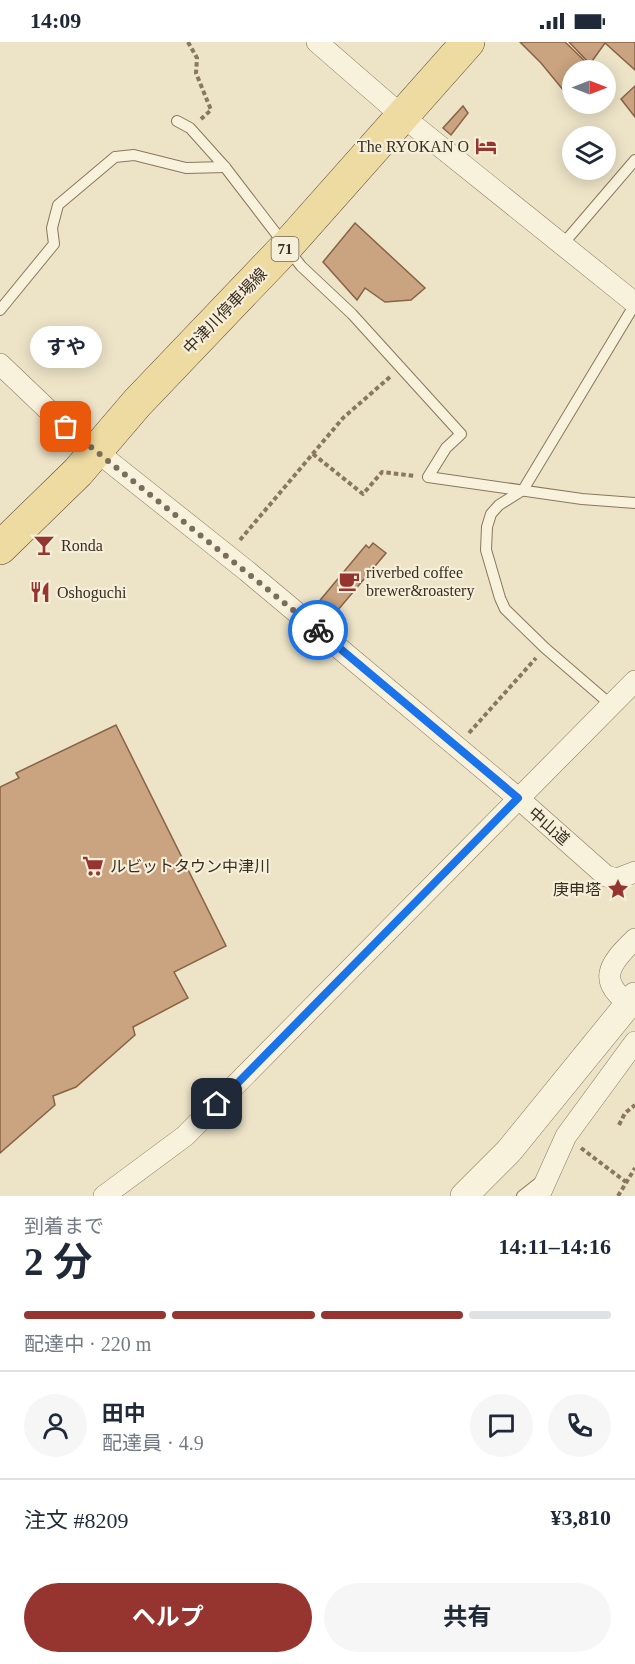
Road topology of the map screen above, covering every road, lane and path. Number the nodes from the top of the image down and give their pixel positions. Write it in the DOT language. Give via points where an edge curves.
graph roads {
  1 [pos="188,42"];
  2 [pos="317,42"];
  3 [pos="468,42"];
  4 [pos="401,115"];
  5 [pos="177,121"];
  6 [pos="190,128"];
  7 [pos="635,160"];
  8 [pos="225,166"];
  9 [pos="563,244"];
  10 [pos="286,247"];
  11 [pos="635,304"];
  12 [pos="0,310"];
  13 [pos="0,364"];
  14 [pos="401,368"];
  15 [pos="96,451"];
  16 [pos="313,454"];
  17 [pos="428,477"];
  18 [pos="523,490"];
  19 [pos="635,503"];
  20 [pos="0,548"];
  21 [pos="228,555"];
  22 [pos="545,648"];
  23 [pos="635,681"];
  24 [pos="610,704"];
  25 [pos="457,747"];
  26 [pos="518,798"];
  27 [pos="635,872"];
  28 [pos="635,939"];
  29 [pos="633,1003"];
  30 [pos="635,1042"];
  31 [pos="635,1106"];
  32 [pos="619,1125"];
  33 [pos="566,1136"];
  34 [pos="635,1168"];
  35 [pos="548,1175"];
  36 [pos="626,1182"];
  37 [pos="104,1196"];
  38 [pos="464,1196"];
  39 [pos="522,1196"];
  40 [pos="538,1196"];
  41 [pos="618,1196"];
  1 -- 6 [label="path" via="211,110"];
  2 -- 4 [label="street"];
  3 -- 4 [label="main road, 中津川停車場線 / 71"];
  4 -- 9 [label="street"];
  4 -- 10 [label="main road, 中津川停車場線 / 71"];
  5 -- 6 [label="lane"];
  6 -- 8 [label="lane"];
  7 -- 9 [label="lane"];
  8 -- 10 [label="lane"];
  8 -- 12 [label="lane" via="186,168 134,155 115,157 58,205 52,228 54,244"];
  9 -- 11 [label="street"];
  10 -- 14 [label="lane"];
  10 -- 15 [label="main road, 中津川停車場線 / 71"];
  11 -- 18 [label="lane"];
  13 -- 15 [label="street, 中山道"];
  14 -- 16 [label="path" via="344,418"];
  14 -- 17 [label="lane" via="461,434 446,448"];
  15 -- 20 [label="main road, 中津川停車場線 / 71"];
  15 -- 21 [label="street, 中山道"];
  16 -- 17 [label="path" via="363,494 382,472"];
  16 -- 21 [label="path"];
  17 -- 18 [label="lane"];
  18 -- 19 [label="lane"];
  18 -- 22 [label="lane" via="491,514 486,550 505,609"];
  21 -- 25 [label="street, 中山道"];
  22 -- 24 [label="lane"];
  22 -- 25 [label="path"];
  23 -- 24 [label="street"];
  24 -- 26 [label="street"];
  25 -- 26 [label="street, 中山道"];
  26 -- 27 [label="street, 中山道" via="606,876 617,879"];
  26 -- 37 [label="street" via="185,1136"];
  28 -- 29 [label="street" via="609,968 613,986"];
  29 -- 38 [label="street" via="508,1151"];
  30 -- 33 [label="street"];
  31 -- 32 [label="path" via="625,1113"];
  33 -- 35 [label="street"];
  33 -- 36 [label="path"];
  34 -- 36 [label="path"];
  35 -- 39 [label="lane"];
  35 -- 40 [label="street"];
  36 -- 41 [label="path"];
}
